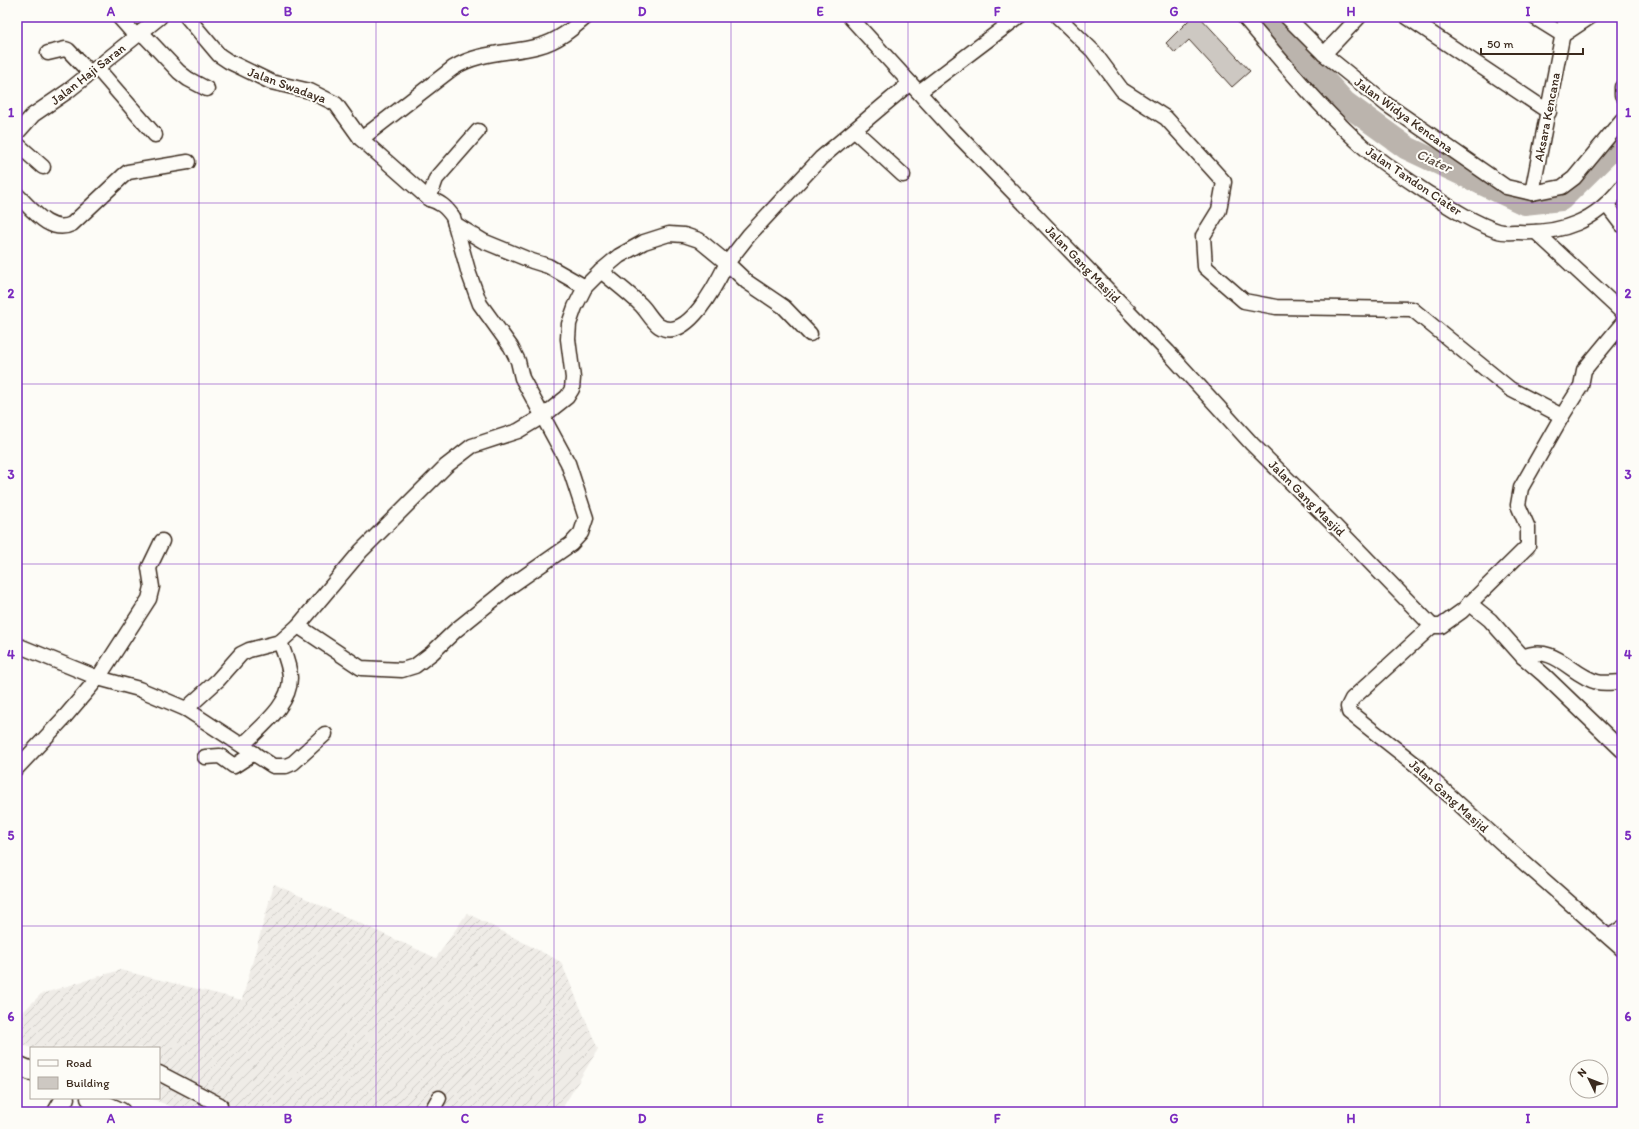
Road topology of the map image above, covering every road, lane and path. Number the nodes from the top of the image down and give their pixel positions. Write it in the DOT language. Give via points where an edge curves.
graph roads {
  1 [pos="119,17"];
  2 [pos="160,17"];
  3 [pos="187,17"];
  4 [pos="586,17"];
  5 [pos="850,17"];
  6 [pos="1018,17"];
  7 [pos="1058,17"];
  8 [pos="1244,17"];
  9 [pos="1287,17"];
  10 [pos="1359,17"];
  11 [pos="1407,17"];
  12 [pos="1534,17"];
  13 [pos="1566,17"];
  14 [pos="1590,17"];
  15 [pos="139,34"];
  16 [pos="1563,35"];
  17 [pos="48,53"];
  18 [pos="1324,54"];
  19 [pos="93,71"];
  20 [pos="915,87"];
  21 [pos="1622,87"];
  22 [pos="207,89"];
  23 [pos="1622,95"];
  24 [pos="1549,112"];
  25 [pos="1622,120"];
  26 [pos="478,131"];
  27 [pos="855,131"];
  28 [pos="17,132"];
  29 [pos="155,135"];
  30 [pos="361,139"];
  31 [pos="17,144"];
  32 [pos="188,162"];
  33 [pos="43,167"];
  34 [pos="903,175"];
  35 [pos="1622,187"];
  36 [pos="1532,193"];
  37 [pos="17,195"];
  38 [pos="433,200"];
  39 [pos="1606,204"];
  40 [pos="1621,221"];
  41 [pos="455,224"];
  42 [pos="1536,232"];
  43 [pos="727,263"];
  44 [pos="601,271"];
  45 [pos="585,287"];
  46 [pos="1622,312"];
  47 [pos="1622,324"];
  48 [pos="810,334"];
  49 [pos="543,416"];
  50 [pos="1562,416"];
  51 [pos="162,542"];
  52 [pos="1469,603"];
  53 [pos="298,626"];
  54 [pos="1432,626"];
  55 [pos="280,642"];
  56 [pos="17,645"];
  57 [pos="1523,658"];
  58 [pos="98,678"];
  59 [pos="1622,682"];
  60 [pos="186,709"];
  61 [pos="325,734"];
  62 [pos="248,749"];
  63 [pos="1622,750"];
  64 [pos="204,757"];
  65 [pos="17,768"];
  66 [pos="1622,928"];
  67 [pos="1609,937"];
  68 [pos="1622,949"];
  69 [pos="17,1064"];
  70 [pos="30,1070"];
  71 [pos="160,1074"];
  72 [pos="439,1098"];
  73 [pos="64,1099"];
  74 [pos="92,1099"];
  75 [pos="57,1112"];
  76 [pos="121,1112"];
  77 [pos="215,1112"];
  78 [pos="431,1112"];
  1 -- 15 [label="street"];
  2 -- 15 [label="street, Jalan Haji Saran"];
  3 -- 30 [label="street, Jalan Swadaya" via="228,61 271,82 310,91 336,104"];
  4 -- 30 [label="street" via="555,40 540,46 467,59"];
  5 -- 20 [label="street, Jalan Gang Masjid"];
  6 -- 20 [label="street"];
  7 -- 50 [label="street" via="1093,51 1122,90 1166,118 1224,182 1219,210 1203,236 1205,267 1244,301 1276,307 1412,309 1510,389"];
  8 -- 42 [label="street, Jalan Tandon Ciater" via="1286,67 1356,141 1400,174 1450,208 1500,232"];
  9 -- 18 [label="street, Jalan Widya Kencana"];
  10 -- 18 [label="street"];
  11 -- 24 [label="street"];
  12 -- 16 [label="street"];
  13 -- 16 [label="street, Aksara Kencana"];
  14 -- 16 [label="street"];
  15 -- 19 [label="street, Jalan Haji Saran"];
  15 -- 22 [label="street" via="188,80"];
  16 -- 24 [label="street, Aksara Kencana"];
  17 -- 19 [label="street" via="65,48"];
  18 -- 36 [label="street, Jalan Widya Kencana" via="1386,104 1486,174 1506,187"];
  19 -- 28 [label="street, Jalan Haji Saran" via="33,115"];
  19 -- 29 [label="street"];
  20 -- 27 [label="street"];
  20 -- 54 [label="street, Jalan Gang Masjid" via="953,130 1168,352 1252,444"];
  21 -- 23 [label="street"];
  24 -- 36 [label="street, Aksara Kencana"];
  25 -- 36 [label="street, Jalan Widya Kencana" via="1568,183 1557,189"];
  26 -- 38 [label="street" via="436,179"];
  27 -- 34 [label="street"];
  27 -- 43 [label="street" via="821,158 749,235"];
  30 -- 38 [label="street, Jalan Swadaya"];
  31 -- 33 [label="street"];
  32 -- 37 [label="street" via="128,172 66,227 52,225"];
  35 -- 39 [label="street, Jalan Tandon Ciater"];
  38 -- 41 [label="street, Jalan Swadaya" via="448,209"];
  39 -- 40 [label="street"];
  39 -- 42 [label="street, Jalan Tandon Ciater" via="1573,226"];
  41 -- 45 [label="street" via="483,241 548,266"];
  41 -- 49 [label="street" via="480,304 511,347 522,378"];
  42 -- 46 [label="street"];
  43 -- 44 [label="street" via="699,240 669,234 644,242 619,256"];
  43 -- 44 [label="street" via="700,309 677,327 666,329 658,326 641,305"];
  43 -- 48 [label="street" via="747,282 784,307"];
  44 -- 45 [label="street"];
  45 -- 49 [label="street" via="569,324 572,389 557,406"];
  47 -- 50 [label="street" via="1584,370 1581,386"];
  49 -- 53 [label="street" via="518,431 472,446 446,466 361,551"];
  49 -- 53 [label="street" via="568,463 586,518 581,533 571,544 512,585 415,666 402,670 361,668"];
  50 -- 52 [label="street" via="1521,488 1518,505 1528,528 1528,546"];
  51 -- 58 [label="street" via="149,568 152,587 149,598"];
  52 -- 54 [label="street" via="1448,622 1441,626"];
  52 -- 57 [label="street" via="1490,620"];
  53 -- 55 [label="street"];
  54 -- 67 [label="street, Jalan Gang Masjid" via="1352,699 1348,707 1349,712 1416,765"];
  55 -- 60 [label="street" via="241,654 218,680"];
  55 -- 62 [label="street" via="289,672 289,688 284,701"];
  56 -- 58 [label="street"];
  57 -- 59 [label="street" via="1534,654 1548,655 1566,663 1589,679 1603,683"];
  57 -- 63 [label="street"];
  58 -- 60 [label="street" via="139,688"];
  58 -- 65 [label="street"];
  60 -- 62 [label="street"];
  61 -- 62 [label="street" via="293,763 286,766 273,766"];
  62 -- 64 [label="street" via="234,766 220,756"];
  66 -- 67 [label="street"];
  67 -- 68 [label="street, Jalan Gang Masjid"];
  69 -- 70 [label="main road"];
  71 -- 77 [label="street" via="220,1106"];
  72 -- 78 [label="street"];
  73 -- 75 [label="main road"];
  74 -- 76 [label="main road"];
}
